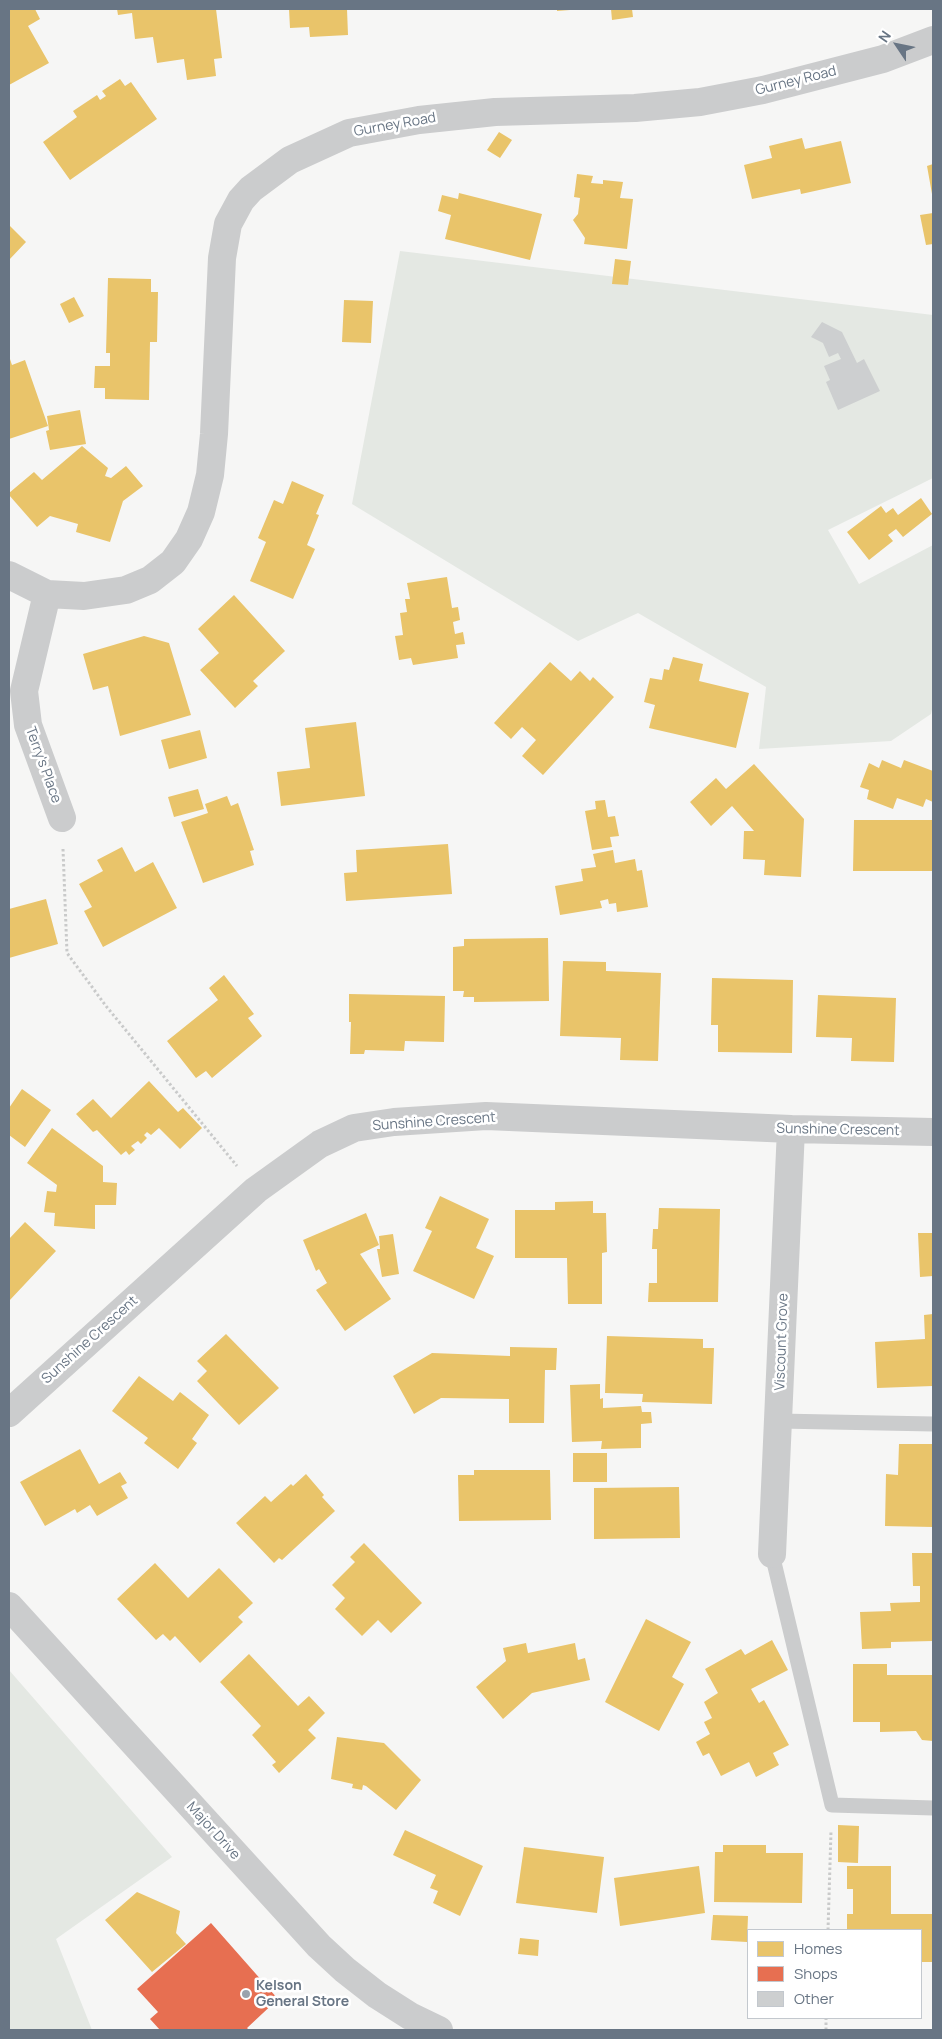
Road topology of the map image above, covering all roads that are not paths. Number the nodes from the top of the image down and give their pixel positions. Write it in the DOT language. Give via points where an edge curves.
graph roads {
  1 [pos="933,40"];
  2 [pos="9,575"];
  3 [pos="47,594"];
  4 [pos="62,818"];
  5 [pos="791,1130"];
  6 [pos="933,1132"];
  7 [pos="9,1414"];
  8 [pos="779,1422"];
  9 [pos="933,1424"];
  10 [pos="772,1554"];
  11 [pos="9,1606"];
  12 [pos="933,1808"];
  13 [pos="439,2030"];
  1 -- 3 [label="street, Gurney Road" via="874,61 763,90 700,102 635,108 494,112 419,120 349,133 290,160 251,189 228,224 222,258 210,475 201,512 189,539 173,562 150,580 126,590 84,596"];
  2 -- 3 [label="street, Gurney Road"];
  3 -- 4 [label="street, Terry's Place" via="24,691 28,725"];
  5 -- 6 [label="street, Sunshine Crescent"];
  5 -- 7 [label="street, Sunshine Crescent" via="486,1116 354,1128 320,1144 256,1190"];
  5 -- 8 [label="street, Viscount Grove"];
  8 -- 9 [label="lane"];
  8 -- 10 [label="street, Viscount Grove"];
  10 -- 12 [label="lane" via="832,1805"];
  11 -- 13 [label="street, Major Drive" via="319,1946 377,1995"];
}
